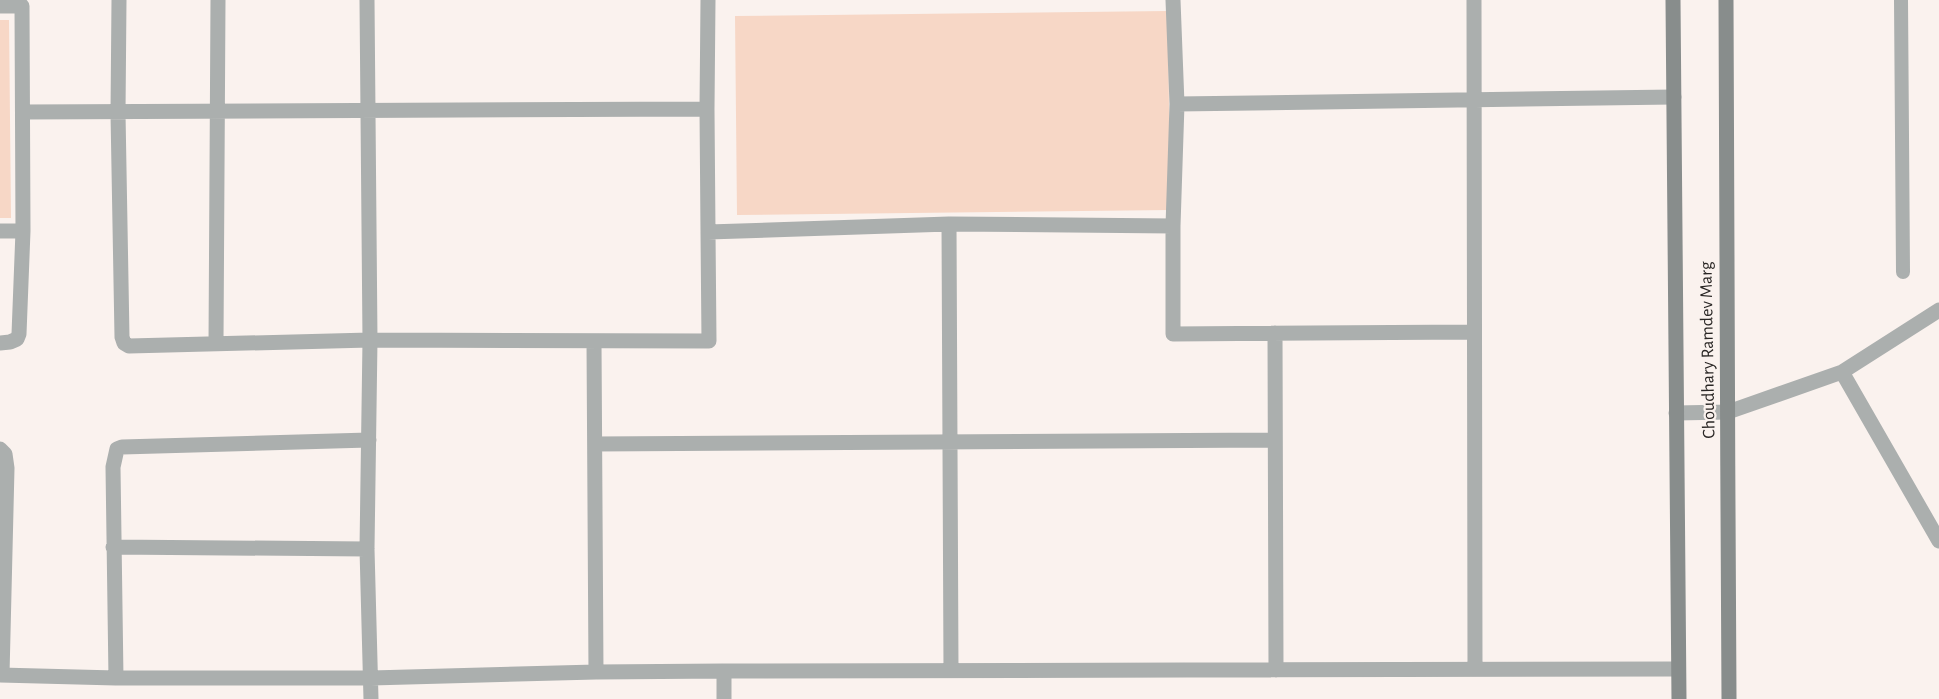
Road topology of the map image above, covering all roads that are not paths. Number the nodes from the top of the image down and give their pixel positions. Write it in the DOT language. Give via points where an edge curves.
graph roads {
  1 [pos="119,0"];
  2 [pos="218,0"];
  3 [pos="367,0"];
  4 [pos="708,0"];
  5 [pos="1173,0"];
  6 [pos="1474,0"];
  7 [pos="1673,0"];
  8 [pos="1726,0"];
  9 [pos="1901,0"];
  10 [pos="22,3"];
  11 [pos="0,6"];
  12 [pos="1674,97"];
  13 [pos="1475,100"];
  14 [pos="1178,104"];
  15 [pos="707,109"];
  16 [pos="368,110"];
  17 [pos="217,111"];
  18 [pos="23,112"];
  19 [pos="118,113"];
  20 [pos="949,224"];
  21 [pos="1173,226"];
  22 [pos="0,231"];
  23 [pos="23,231"];
  24 [pos="708,232"];
  25 [pos="1903,272"];
  26 [pos="1939,310"];
  27 [pos="1473,332"];
  28 [pos="1275,333"];
  29 [pos="370,340"];
  30 [pos="594,342"];
  31 [pos="0,343"];
  32 [pos="216,343"];
  33 [pos="1842,372"];
  34 [pos="1728,412"];
  35 [pos="1676,413"];
  36 [pos="369,440"];
  37 [pos="1275,440"];
  38 [pos="950,442"];
  39 [pos="595,444"];
  40 [pos="0,449"];
  41 [pos="1939,541"];
  42 [pos="113,547"];
  43 [pos="367,549"];
  44 [pos="1475,669"];
  45 [pos="1678,669"];
  46 [pos="952,670"];
  47 [pos="1276,670"];
  48 [pos="724,671"];
  49 [pos="596,672"];
  50 [pos="1,675"];
  51 [pos="116,678"];
  52 [pos="371,678"];
  53 [pos="371,699"];
  54 [pos="724,699"];
  55 [pos="1679,699"];
  56 [pos="1730,699"];
  1 -- 19 [label="street"];
  2 -- 17 [label="street"];
  3 -- 16 [label="street"];
  4 -- 15 [label="street"];
  5 -- 14 [label="street"];
  6 -- 13 [label="street"];
  7 -- 12 [label="street"];
  8 -- 34 [label="street, Choudhary Ramdev Marg"];
  9 -- 25 [label="lane"];
  10 -- 11 [label="street"];
  10 -- 18 [label="street"];
  12 -- 13 [label="street"];
  12 -- 35 [label="street"];
  13 -- 14 [label="street"];
  13 -- 27 [label="street"];
  14 -- 21 [label="street"];
  15 -- 16 [label="street"];
  15 -- 24 [label="street"];
  16 -- 17 [label="street"];
  16 -- 29 [label="street"];
  17 -- 19 [label="street"];
  17 -- 32 [label="street"];
  18 -- 19 [label="street"];
  18 -- 23 [label="street"];
  19 -- 32 [label="street" via="124,343 144,347"];
  20 -- 21 [label="street"];
  20 -- 24 [label="street"];
  20 -- 38 [label="street"];
  21 -- 28 [label="street" via="1173,334"];
  22 -- 23 [label="street"];
  23 -- 31 [label="street" via="19,334 17,339"];
  24 -- 30 [label="street" via="709,341"];
  26 -- 33 [label="street"];
  27 -- 28 [label="street"];
  27 -- 44 [label="street"];
  28 -- 37 [label="street"];
  29 -- 30 [label="street"];
  29 -- 32 [label="street"];
  29 -- 36 [label="street"];
  30 -- 39 [label="street"];
  33 -- 34 [label="street"];
  33 -- 41 [label="street"];
  34 -- 35 [label="street"];
  34 -- 56 [label="street, Choudhary Ramdev Marg"];
  35 -- 45 [label="street"];
  36 -- 42 [label="street" via="117,449 113,466"];
  36 -- 43 [label="street"];
  37 -- 38 [label="street"];
  37 -- 47 [label="street"];
  38 -- 39 [label="street"];
  38 -- 46 [label="street"];
  39 -- 49 [label="street"];
  40 -- 50 [label="street" via="5,454 7,468"];
  42 -- 43 [label="street"];
  42 -- 51 [label="street"];
  43 -- 52 [label="street"];
  44 -- 45 [label="street"];
  44 -- 47 [label="street"];
  45 -- 55 [label="street"];
  46 -- 47 [label="street"];
  46 -- 48 [label="street"];
  48 -- 49 [label="street"];
  48 -- 54 [label="street"];
  49 -- 52 [label="street"];
  50 -- 51 [label="street"];
  51 -- 52 [label="street"];
  52 -- 53 [label="street"];
}
